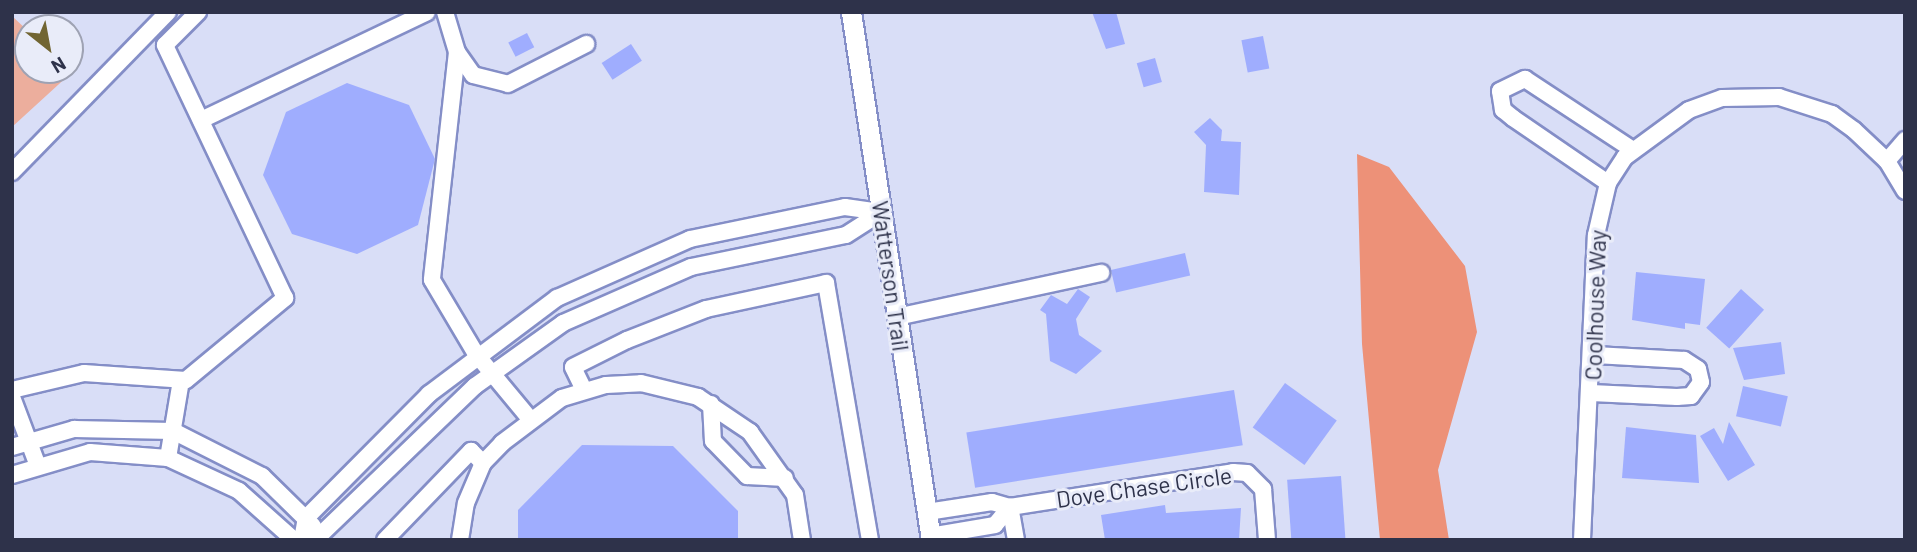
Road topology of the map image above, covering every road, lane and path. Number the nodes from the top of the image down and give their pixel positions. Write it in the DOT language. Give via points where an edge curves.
graph roads {
  1 [pos="198,12"];
  2 [pos="427,12"];
  3 [pos="445,12"];
  4 [pos="851,12"];
  5 [pos="162,18"];
  6 [pos="165,44"];
  7 [pos="586,44"];
  8 [pos="457,52"];
  9 [pos="201,120"];
  10 [pos="1905,140"];
  11 [pos="1633,150"];
  12 [pos="1887,161"];
  13 [pos="12,172"];
  14 [pos="1608,183"];
  15 [pos="1905,191"];
  16 [pos="881,212"];
  17 [pos="1101,273"];
  18 [pos="897,317"];
  19 [pos="476,354"];
  20 [pos="1595,355"];
  21 [pos="491,373"];
  22 [pos="181,380"];
  23 [pos="12,390"];
  24 [pos="584,390"];
  25 [pos="1591,393"];
  26 [pos="12,397"];
  27 [pos="711,404"];
  28 [pos="530,419"];
  29 [pos="173,431"];
  30 [pos="29,441"];
  31 [pos="12,447"];
  32 [pos="168,458"];
  33 [pos="483,463"];
  34 [pos="38,466"];
  35 [pos="12,475"];
  36 [pos="786,478"];
  37 [pos="1010,507"];
  38 [pos="927,512"];
  39 [pos="306,519"];
  40 [pos="931,538"];
  41 [pos="322,539"];
  42 [pos="294,540"];
  43 [pos="302,540"];
  44 [pos="385,540"];
  45 [pos="460,540"];
  46 [pos="802,540"];
  47 [pos="870,540"];
  48 [pos="1016,540"];
  49 [pos="1268,540"];
  50 [pos="1582,540"];
  1 -- 6 [label="street"];
  2 -- 9 [label="street"];
  3 -- 8 [label="street"];
  4 -- 16 [label="main road, Watterson Trail"];
  5 -- 6 [label="street"];
  5 -- 13 [label="street"];
  6 -- 9 [label="street"];
  7 -- 8 [label="street" via="508,84 473,75"];
  8 -- 19 [label="street" via="431,267 437,292"];
  9 -- 22 [label="street" via="285,298"];
  10 -- 12 [label="street"];
  11 -- 12 [label="street, Coolhouse Way" via="1689,110 1754,95 1832,114"];
  11 -- 14 [label="street, Coolhouse Way"];
  11 -- 14 [label="street" via="1525,79 1500,91 1503,110"];
  12 -- 15 [label="street, Coolhouse Way"];
  14 -- 20 [label="street, Coolhouse Way" via="1595,235"];
  16 -- 18 [label="main road, Watterson Trail"];
  16 -- 19 [label="street" via="845,207 726,229 650,252 557,298"];
  16 -- 21 [label="street" via="846,235 726,257 644,283 563,323"];
  17 -- 18 [label="street"];
  18 -- 38 [label="main road, Watterson Trail"];
  19 -- 21 [label="street"];
  19 -- 39 [label="street"];
  20 -- 25 [label="street, Coolhouse Way"];
  20 -- 25 [label="street" via="1684,360 1698,369 1701,382 1691,396"];
  21 -- 28 [label="street"];
  21 -- 41 [label="street"];
  22 -- 23 [label="street" via="84,373"];
  22 -- 29 [label="street"];
  24 -- 27 [label="street" via="641,383"];
  24 -- 28 [label="street"];
  24 -- 47 [label="street" via="573,367 627,340 706,309 826,283"];
  25 -- 50 [label="street, Coolhouse Way" via="1579,504"];
  26 -- 30 [label="street"];
  27 -- 36 [label="street" via="750,432"];
  27 -- 36 [label="street" via="713,440 747,476"];
  28 -- 33 [label="street"];
  29 -- 30 [label="street" via="74,429"];
  29 -- 32 [label="street"];
  29 -- 39 [label="street" via="262,476"];
  30 -- 31 [label="street"];
  30 -- 34 [label="street"];
  32 -- 34 [label="street" via="90,452"];
  32 -- 42 [label="street" via="239,491"];
  33 -- 44 [label="street" via="471,451"];
  33 -- 45 [label="street" via="466,503"];
  34 -- 35 [label="street"];
  36 -- 46 [label="street"];
  37 -- 38 [label="street, Dove Chase Circle" via="992,502"];
  37 -- 40 [label="street, Dove Chase Circle" via="995,525"];
  37 -- 48 [label="street"];
  37 -- 49 [label="street, Dove Chase Circle" via="1247,473 1263,488"];
  38 -- 40 [label="main road, Watterson Trail"];
  39 -- 41 [label="street"];
  39 -- 43 [label="street"];
}
